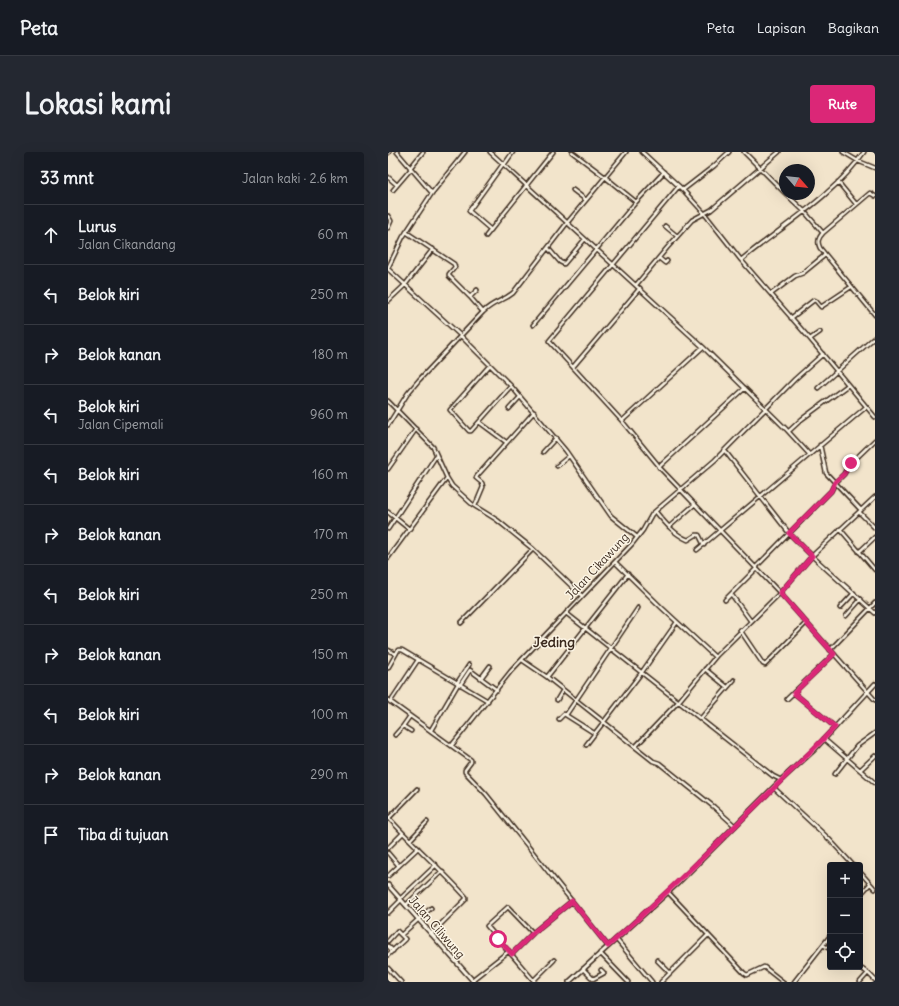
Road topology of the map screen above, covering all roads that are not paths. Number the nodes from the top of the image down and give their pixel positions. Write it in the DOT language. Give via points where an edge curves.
graph roads {
  1 [pos="397,152"];
  2 [pos="423,152"];
  3 [pos="465,152"];
  4 [pos="490,152"];
  5 [pos="514,152"];
  6 [pos="553,152"];
  7 [pos="572,152"];
  8 [pos="626,152"];
  9 [pos="642,152"];
  10 [pos="729,152"];
  11 [pos="744,152"];
  12 [pos="779,152"];
  13 [pos="843,152"];
  14 [pos="864,152"];
  15 [pos="858,161"];
  16 [pos="504,164"];
  17 [pos="411,168"];
  18 [pos="760,168"];
  19 [pos="875,168"];
  20 [pos="664,172"];
  21 [pos="388,177"];
  22 [pos="606,177"];
  23 [pos="838,182"];
  24 [pos="397,185"];
  25 [pos="527,185"];
  26 [pos="679,186"];
  27 [pos="779,188"];
  28 [pos="393,190"];
  29 [pos="573,190"];
  30 [pos="683,190"];
  31 [pos="432,193"];
  32 [pos="875,196"];
  33 [pos="586,200"];
  34 [pos="792,200"];
  35 [pos="636,202"];
  36 [pos="856,204"];
  37 [pos="804,211"];
  38 [pos="704,213"];
  39 [pos="388,216"];
  40 [pos="567,223"];
  41 [pos="665,226"];
  42 [pos="388,228"];
  43 [pos="491,230"];
  44 [pos="406,232"];
  45 [pos="823,233"];
  46 [pos="486,236"];
  47 [pos="677,236"];
  48 [pos="586,239"];
  49 [pos="548,248"];
  50 [pos="433,249"];
  51 [pos="597,249"];
  52 [pos="825,255"];
  53 [pos="659,258"];
  54 [pos="741,260"];
  55 [pos="667,261"];
  56 [pos="614,265"];
  57 [pos="388,269"];
  58 [pos="405,285"];
  59 [pos="636,285"];
  60 [pos="852,287"];
  61 [pos="640,288"];
  62 [pos="478,290"];
  63 [pos="771,294"];
  64 [pos="470,297"];
  65 [pos="388,301"];
  66 [pos="483,312"];
  67 [pos="875,315"];
  68 [pos="791,318"];
  69 [pos="533,325"];
  70 [pos="820,332"];
  71 [pos="461,336"];
  72 [pos="875,336"];
  73 [pos="810,339"];
  74 [pos="703,347"];
  75 [pos="823,354"];
  76 [pos="490,365"];
  77 [pos="573,367"];
  78 [pos="837,372"];
  79 [pos="848,385"];
  80 [pos="511,386"];
  81 [pos="745,388"];
  82 [pos="818,388"];
  83 [pos="520,397"];
  84 [pos="388,401"];
  85 [pos="866,407"];
  86 [pos="509,409"];
  87 [pos="397,410"];
  88 [pos="766,410"];
  89 [pos="875,411"];
  90 [pos="534,412"];
  91 [pos="872,413"];
  92 [pos="875,417"];
  93 [pos="622,421"];
  94 [pos="479,422"];
  95 [pos="388,425"];
  96 [pos="416,429"];
  97 [pos="788,431"];
  98 [pos="556,438"];
  99 [pos="875,440"];
  100 [pos="506,442"];
  101 [pos="820,445"];
  102 [pos="725,451"];
  103 [pos="543,452"];
  104 [pos="809,454"];
  105 [pos="436,456"];
  106 [pos="569,456"];
  107 [pos="557,466"];
  108 [pos="659,466"];
  109 [pos="388,469"];
  110 [pos="447,478"];
  111 [pos="835,482"];
  112 [pos="681,491"];
  113 [pos="761,497"];
  114 [pos="875,497"];
  115 [pos="695,504"];
  116 [pos="475,506"];
  117 [pos="860,511"];
  118 [pos="388,512"];
  119 [pos="656,512"];
  120 [pos="395,518"];
  121 [pos="669,527"];
  122 [pos="875,528"];
  123 [pos="388,529"];
  124 [pos="409,529"];
  125 [pos="840,529"];
  126 [pos="721,531"];
  127 [pos="789,533"];
  128 [pos="638,537"];
  129 [pos="875,537"];
  130 [pos="704,544"];
  131 [pos="533,549"];
  132 [pos="698,550"];
  133 [pos="859,552"];
  134 [pos="812,556"];
  135 [pos="388,558"];
  136 [pos="615,562"];
  137 [pos="756,568"];
  138 [pos="875,570"];
  139 [pos="628,574"];
  140 [pos="780,593"];
  141 [pos="854,593"];
  142 [pos="731,594"];
  143 [pos="582,596"];
  144 [pos="861,599"];
  145 [pos="725,600"];
  146 [pos="875,603"];
  147 [pos="638,608"];
  148 [pos="840,608"];
  149 [pos="870,608"];
  150 [pos="875,612"];
  151 [pos="566,613"];
  152 [pos="846,616"];
  153 [pos="750,620"];
  154 [pos="677,622"];
  155 [pos="461,623"];
  156 [pos="806,623"];
  157 [pos="585,627"];
  158 [pos="740,630"];
  159 [pos="611,648"];
  160 [pos="388,650"];
  161 [pos="830,650"];
  162 [pos="396,654"];
  163 [pos="834,654"];
  164 [pos="715,657"];
  165 [pos="418,660"];
  166 [pos="522,660"];
  167 [pos="469,665"];
  168 [pos="490,666"];
  169 [pos="388,668"];
  170 [pos="705,669"];
  171 [pos="642,672"];
  172 [pos="547,677"];
  173 [pos="481,678"];
  174 [pos="734,680"];
  175 [pos="458,684"];
  176 [pos="875,684"];
  177 [pos="727,687"];
  178 [pos="497,690"];
  179 [pos="563,690"];
  180 [pos="868,691"];
  181 [pos="794,693"];
  182 [pos="787,699"];
  183 [pos="557,700"];
  184 [pos="576,700"];
  185 [pos="875,700"];
  186 [pos="389,701"];
  187 [pos="488,701"];
  188 [pos="679,701"];
  189 [pos="566,715"];
  190 [pos="410,716"];
  191 [pos="701,718"];
  192 [pos="559,719"];
  193 [pos="604,720"];
  194 [pos="403,726"];
  195 [pos="835,727"];
  196 [pos="431,730"];
  197 [pos="411,731"];
  198 [pos="594,733"];
  199 [pos="875,734"];
  200 [pos="395,735"];
  201 [pos="824,739"];
  202 [pos="452,745"];
  203 [pos="586,745"];
  204 [pos="636,746"];
  205 [pos="875,756"];
  206 [pos="847,759"];
  207 [pos="860,770"];
  208 [pos="835,774"];
  209 [pos="773,776"];
  210 [pos="782,780"];
  211 [pos="875,783"];
  212 [pos="777,784"];
  213 [pos="774,788"];
  214 [pos="416,789"];
  215 [pos="388,818"];
  216 [pos="427,822"];
  217 [pos="735,826"];
  218 [pos="403,833"];
  219 [pos="410,840"];
  220 [pos="388,848"];
  221 [pos="418,848"];
  222 [pos="388,853"];
  223 [pos="850,862"];
  224 [pos="436,865"];
  225 [pos="399,866"];
  226 [pos="442,871"];
  227 [pos="388,876"];
  228 [pos="863,876"];
  229 [pos="870,884"];
  230 [pos="388,885"];
  231 [pos="875,889"];
  232 [pos="668,891"];
  233 [pos="863,892"];
  234 [pos="401,899"];
  235 [pos="572,901"];
  236 [pos="406,905"];
  237 [pos="430,908"];
  238 [pos="388,913"];
  239 [pos="418,919"];
  240 [pos="533,933"];
  241 [pos="431,934"];
  242 [pos="401,935"];
  243 [pos="708,935"];
  244 [pos="616,939"];
  245 [pos="827,940"];
  246 [pos="388,941"];
  247 [pos="823,945"];
  248 [pos="388,946"];
  249 [pos="608,946"];
  250 [pos="827,948"];
  251 [pos="393,951"];
  252 [pos="509,951"];
  253 [pos="600,953"];
  254 [pos="512,954"];
  255 [pos="388,955"];
  256 [pos="554,960"];
  257 [pos="657,960"];
  258 [pos="388,968"];
  259 [pos="583,969"];
  260 [pos="863,969"];
  261 [pos="601,970"];
  262 [pos="670,973"];
  263 [pos="868,973"];
  264 [pos="875,980"];
  265 [pos="472,981"];
  266 [pos="534,981"];
  267 [pos="401,982"];
  268 [pos="569,982"];
  269 [pos="628,982"];
  270 [pos="652,982"];
  271 [pos="661,982"];
  272 [pos="783,982"];
  273 [pos="794,982"];
  274 [pos="860,982"];
  1 -- 17 [label="street"];
  2 -- 17 [label="street"];
  3 -- 31 [label="street"];
  4 -- 16 [label="street"];
  5 -- 16 [label="street"];
  6 -- 25 [label="street"];
  7 -- 22 [label="street"];
  8 -- 22 [label="street"];
  9 -- 20 [label="street"];
  10 -- 30 [label="street"];
  11 -- 18 [label="street"];
  12 -- 18 [label="street"];
  13 -- 15 [label="street"];
  14 -- 15 [label="street"];
  15 -- 19 [label="street"];
  15 -- 23 [label="street"];
  16 -- 25 [label="street"];
  16 -- 43 [label="street" via="469,211"];
  17 -- 24 [label="street"];
  17 -- 31 [label="street"];
  18 -- 27 [label="street"];
  18 -- 38 [label="street" via="711,210"];
  20 -- 26 [label="street"];
  20 -- 35 [label="street"];
  21 -- 24 [label="street"];
  22 -- 33 [label="street"];
  22 -- 35 [label="street"];
  23 -- 36 [label="street"];
  23 -- 37 [label="street"];
  24 -- 28 [label="street"];
  25 -- 40 [label="street"];
  25 -- 43 [label="street"];
  26 -- 30 [label="street"];
  26 -- 56 [label="street"];
  29 -- 33 [label="street"];
  30 -- 38 [label="street"];
  31 -- 44 [label="street"];
  32 -- 36 [label="street" via="870,192"];
  33 -- 40 [label="street"];
  34 -- 37 [label="street"];
  35 -- 51 [label="street"];
  36 -- 45 [label="street"];
  37 -- 45 [label="street"];
  37 -- 54 [label="street"];
  38 -- 47 [label="street" via="692,220"];
  38 -- 54 [label="street"];
  39 -- 42 [label="street" via="391,221"];
  40 -- 48 [label="street"];
  40 -- 49 [label="street"];
  41 -- 47 [label="street"];
  43 -- 46 [label="street"];
  44 -- 50 [label="street"];
  44 -- 57 [label="street" via="394,252"];
  45 -- 52 [label="street" via="818,244"];
  47 -- 53 [label="street"];
  48 -- 49 [label="street" via="564,264"];
  48 -- 51 [label="street"];
  49 -- 66 [label="street" via="513,293 491,304"];
  50 -- 58 [label="street"];
  50 -- 64 [label="street" via="455,265 449,276"];
  51 -- 56 [label="street"];
  51 -- 69 [label="street"];
  52 -- 60 [label="street"];
  52 -- 63 [label="street"];
  53 -- 55 [label="street" via="665,263"];
  53 -- 59 [label="street"];
  54 -- 63 [label="street"];
  56 -- 59 [label="street"];
  56 -- 77 [label="street" via="549,341"];
  57 -- 58 [label="street"];
  58 -- 65 [label="street"];
  58 -- 71 [label="street"];
  59 -- 61 [label="street"];
  60 -- 67 [label="street"];
  60 -- 68 [label="street" via="821,307 814,300"];
  61 -- 74 [label="street"];
  61 -- 77 [label="street"];
  62 -- 64 [label="street"];
  63 -- 68 [label="street"];
  64 -- 66 [label="street"];
  66 -- 71 [label="street"];
  68 -- 73 [label="street"];
  70 -- 73 [label="street"];
  71 -- 76 [label="street"];
  71 -- 87 [label="street" via="419,380"];
  72 -- 78 [label="street"];
  73 -- 75 [label="street"];
  74 -- 81 [label="street"];
  74 -- 93 [label="street"];
  75 -- 78 [label="street"];
  75 -- 88 [label="street, Jalan Cikawung"];
  76 -- 80 [label="street"];
  76 -- 94 [label="street" via="450,410 469,431"];
  77 -- 93 [label="street"];
  78 -- 79 [label="street"];
  78 -- 82 [label="street"];
  79 -- 85 [label="street"];
  79 -- 97 [label="street"];
  80 -- 83 [label="street"];
  80 -- 94 [label="street"];
  81 -- 88 [label="street"];
  81 -- 108 [label="street"];
  83 -- 86 [label="street"];
  83 -- 90 [label="street"];
  84 -- 87 [label="street"];
  85 -- 91 [label="street"];
  85 -- 101 [label="street"];
  87 -- 95 [label="street"];
  87 -- 96 [label="street"];
  88 -- 97 [label="street"];
  88 -- 102 [label="street, Jalan Cikawung"];
  89 -- 91 [label="street"];
  90 -- 98 [label="street"];
  90 -- 100 [label="street"];
  91 -- 92 [label="street"];
  93 -- 108 [label="street"];
  94 -- 100 [label="street"];
  96 -- 105 [label="street" via="433,447"];
  96 -- 109 [label="street"];
  97 -- 104 [label="street"];
  98 -- 103 [label="street"];
  98 -- 106 [label="street"];
  99 -- 111 [label="street"];
  100 -- 116 [label="street" via="476,478 482,483 483,488"];
  101 -- 104 [label="street"];
  101 -- 111 [label="street" via="825,471"];
  102 -- 112 [label="street, Jalan Cikawung"];
  102 -- 113 [label="street"];
  104 -- 113 [label="street"];
  105 -- 110 [label="street"];
  105 -- 120 [label="street"];
  106 -- 107 [label="street"];
  106 -- 128 [label="street" via="611,516"];
  108 -- 112 [label="street"];
  110 -- 116 [label="street"];
  110 -- 124 [label="street"];
  111 -- 117 [label="street"];
  111 -- 127 [label="street" via="831,491"];
  112 -- 115 [label="street"];
  112 -- 119 [label="street, Jalan Cikawung"];
  113 -- 126 [label="street"];
  113 -- 127 [label="street"];
  114 -- 117 [label="street"];
  115 -- 121 [label="street"];
  115 -- 126 [label="street"];
  116 -- 131 [label="street"];
  117 -- 122 [label="street"];
  117 -- 125 [label="street"];
  118 -- 120 [label="street"];
  119 -- 121 [label="street"];
  119 -- 128 [label="street, Jalan Cikawung"];
  120 -- 123 [label="street"];
  120 -- 124 [label="street"];
  121 -- 130 [label="street" via="686,540 699,535"];
  124 -- 135 [label="street"];
  125 -- 133 [label="street"];
  125 -- 134 [label="street"];
  126 -- 130 [label="street"];
  126 -- 137 [label="street"];
  127 -- 134 [label="street"];
  127 -- 137 [label="street"];
  128 -- 136 [label="street, Jalan Cikawung"];
  129 -- 133 [label="street"];
  130 -- 132 [label="street"];
  131 -- 143 [label="street"];
  131 -- 155 [label="street"];
  133 -- 138 [label="street"];
  134 -- 140 [label="street"];
  134 -- 141 [label="street"];
  136 -- 139 [label="street"];
  136 -- 143 [label="street, Jalan Cikawung"];
  137 -- 140 [label="street"];
  137 -- 142 [label="street"];
  139 -- 154 [label="street"];
  139 -- 157 [label="street"];
  140 -- 153 [label="street"];
  140 -- 156 [label="street"];
  141 -- 144 [label="street"];
  141 -- 148 [label="street"];
  142 -- 145 [label="street"];
  142 -- 153 [label="street"];
  143 -- 151 [label="street, Jalan Cikawung"];
  144 -- 149 [label="street"];
  144 -- 152 [label="street"];
  146 -- 149 [label="street"];
  147 -- 159 [label="street"];
  149 -- 150 [label="street"];
  149 -- 161 [label="street"];
  151 -- 157 [label="street"];
  151 -- 166 [label="street, Jalan Cikawung"];
  153 -- 158 [label="street"];
  154 -- 164 [label="street"];
  154 -- 171 [label="street"];
  156 -- 158 [label="street" via="765,665"];
  156 -- 161 [label="street"];
  157 -- 159 [label="street"];
  157 -- 172 [label="street"];
  158 -- 164 [label="street"];
  159 -- 171 [label="street"];
  159 -- 184 [label="street"];
  160 -- 162 [label="street"];
  161 -- 163 [label="street"];
  162 -- 165 [label="street" via="398,650 402,650"];
  162 -- 169 [label="street"];
  163 -- 180 [label="street"];
  163 -- 181 [label="street"];
  164 -- 170 [label="street"];
  165 -- 175 [label="street"];
  165 -- 186 [label="street"];
  166 -- 172 [label="street"];
  166 -- 178 [label="street, Jalan Cikawung"];
  167 -- 175 [label="street"];
  168 -- 173 [label="street"];
  170 -- 177 [label="street"];
  170 -- 188 [label="street"];
  171 -- 188 [label="street"];
  171 -- 193 [label="street"];
  172 -- 179 [label="street"];
  173 -- 175 [label="street" via="469,671"];
  173 -- 178 [label="street"];
  174 -- 177 [label="street"];
  175 -- 187 [label="street"];
  175 -- 196 [label="street"];
  176 -- 180 [label="main road"];
  177 -- 191 [label="street"];
  178 -- 187 [label="street, Jalan Cikawung"];
  179 -- 183 [label="street"];
  179 -- 184 [label="street"];
  180 -- 185 [label="street"];
  180 -- 195 [label="main road"];
  181 -- 182 [label="street"];
  181 -- 195 [label="street"];
  184 -- 189 [label="street"];
  184 -- 193 [label="street"];
  186 -- 190 [label="street"];
  187 -- 202 [label="street, Jalan Cikawung"];
  188 -- 191 [label="street"];
  188 -- 204 [label="street"];
  189 -- 192 [label="street" via="563,714"];
  189 -- 198 [label="street"];
  190 -- 194 [label="street"];
  190 -- 196 [label="street"];
  191 -- 209 [label="street"];
  193 -- 198 [label="street"];
  193 -- 204 [label="street"];
  194 -- 197 [label="street"];
  194 -- 200 [label="street"];
  195 -- 201 [label="main road"];
  196 -- 202 [label="street"];
  198 -- 203 [label="street"];
  199 -- 206 [label="street" via="857,746"];
  201 -- 206 [label="street"];
  201 -- 210 [label="main road"];
  202 -- 235 [label="street" via="471,760 465,772 486,794"];
  204 -- 217 [label="street"];
  205 -- 207 [label="street"];
  206 -- 207 [label="street"];
  206 -- 208 [label="street"];
  207 -- 211 [label="street"];
  209 -- 210 [label="street"];
  209 -- 212 [label="street"];
  210 -- 212 [label="main road"];
  212 -- 213 [label="main road"];
  213 -- 217 [label="main road"];
  213 -- 223 [label="street"];
  214 -- 215 [label="street"];
  215 -- 218 [label="street"];
  216 -- 219 [label="street"];
  217 -- 232 [label="main road"];
  218 -- 219 [label="street"];
  218 -- 220 [label="street"];
  219 -- 221 [label="street"];
  221 -- 224 [label="street"];
  221 -- 225 [label="street"];
  222 -- 225 [label="street"];
  224 -- 226 [label="street"];
  224 -- 234 [label="street"];
  225 -- 227 [label="street"];
  226 -- 236 [label="street"];
  226 -- 241 [label="street" via="466,899"];
  228 -- 229 [label="street"];
  229 -- 231 [label="street"];
  229 -- 233 [label="street"];
  230 -- 234 [label="main road, Jalan Ciliwung"];
  232 -- 243 [label="street"];
  232 -- 244 [label="main road"];
  234 -- 236 [label="main road, Jalan Ciliwung"];
  234 -- 238 [label="street"];
  235 -- 240 [label="street"];
  235 -- 249 [label="street"];
  236 -- 239 [label="main road, Jalan Ciliwung"];
  237 -- 239 [label="street"];
  239 -- 241 [label="main road, Jalan Ciliwung"];
  239 -- 242 [label="street"];
  240 -- 252 [label="street" via="508,907 488,924 488,928"];
  240 -- 254 [label="street"];
  241 -- 265 [label="main road, Jalan Ciliwung"];
  242 -- 246 [label="street" via="398,930"];
  242 -- 251 [label="street" via="405,939"];
  243 -- 262 [label="street"];
  243 -- 272 [label="street" via="747,975 764,968"];
  244 -- 249 [label="main road"];
  244 -- 270 [label="street"];
  245 -- 247 [label="street"];
  247 -- 250 [label="street"];
  247 -- 273 [label="street"];
  248 -- 251 [label="street"];
  249 -- 253 [label="main road"];
  251 -- 255 [label="street"];
  252 -- 254 [label="street"];
  252 -- 265 [label="street"];
  253 -- 259 [label="main road"];
  253 -- 269 [label="street"];
  254 -- 266 [label="street"];
  256 -- 266 [label="street"];
  257 -- 262 [label="street"];
  258 -- 267 [label="street"];
  259 -- 261 [label="street" via="593,979 604,973"];
  259 -- 268 [label="main road"];
  260 -- 263 [label="street"];
  262 -- 271 [label="street"];
  263 -- 264 [label="street"];
  263 -- 274 [label="street"];
}
